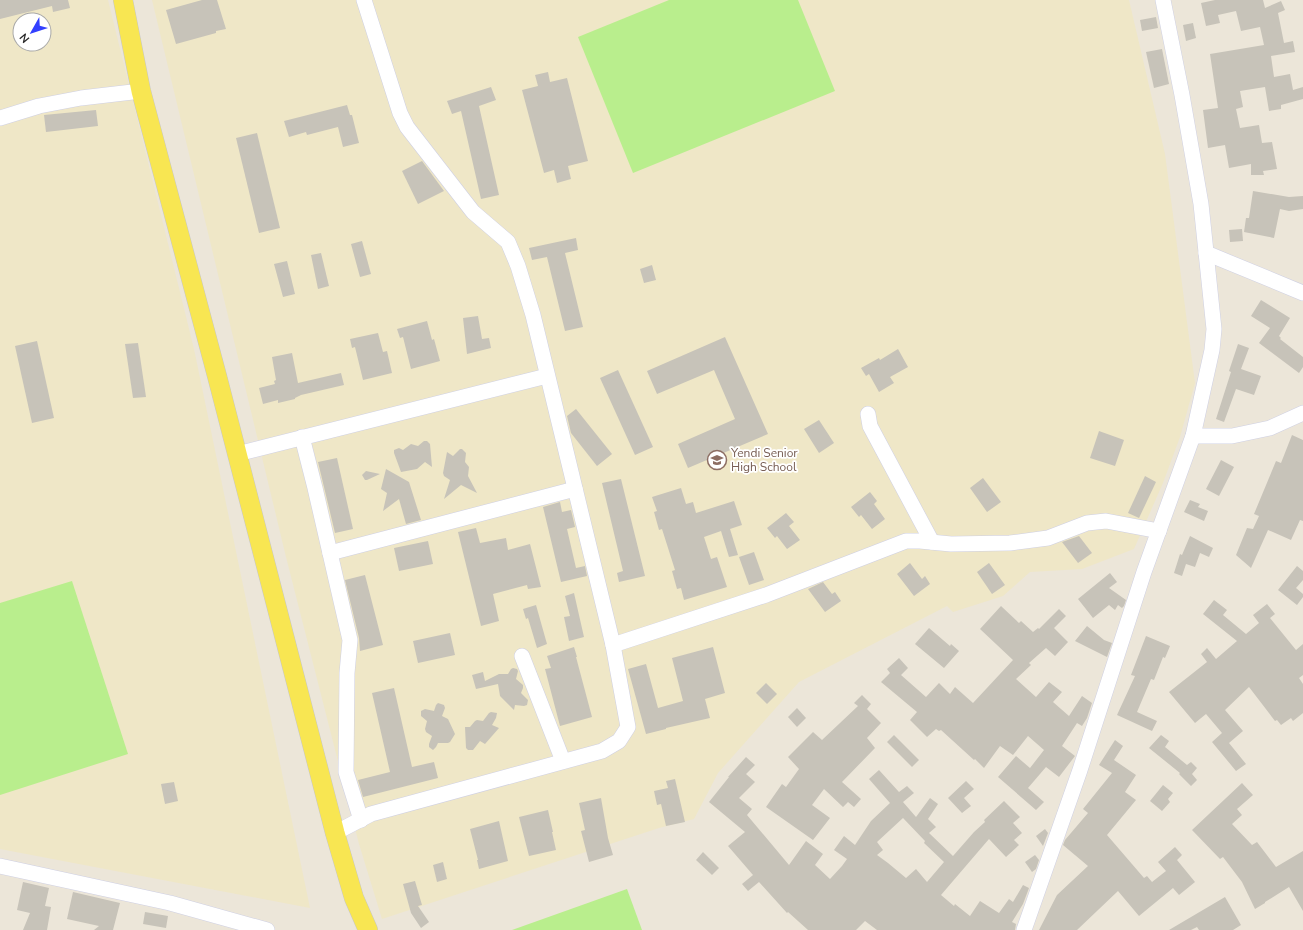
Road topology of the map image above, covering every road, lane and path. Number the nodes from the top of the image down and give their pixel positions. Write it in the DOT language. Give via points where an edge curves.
graph roads {
  1 [pos="123,0"];
  2 [pos="364,0"];
  3 [pos="1163,0"];
  4 [pos="141,91"];
  5 [pos="0,118"];
  6 [pos="1206,253"];
  7 [pos="1303,293"];
  8 [pos="547,376"];
  9 [pos="1303,413"];
  10 [pos="868,414"];
  11 [pos="1193,436"];
  12 [pos="302,437"];
  13 [pos="237,454"];
  14 [pos="575,489"];
  15 [pos="1159,531"];
  16 [pos="932,542"];
  17 [pos="330,553"];
  18 [pos="613,645"];
  19 [pos="522,656"];
  20 [pos="563,761"];
  21 [pos="361,820"];
  22 [pos="335,833"];
  23 [pos="0,866"];
  24 [pos="267,930"];
  25 [pos="368,930"];
  26 [pos="1024,930"];
  1 -- 4 [label="main road"];
  2 -- 8 [label="street" via="400,113 407,127 473,212 508,242 533,315"];
  3 -- 6 [label="street" via="1182,95"];
  4 -- 5 [label="street" via="39,106"];
  4 -- 13 [label="main road"];
  6 -- 7 [label="street"];
  6 -- 11 [label="street" via="1214,329 1205,387"];
  8 -- 12 [label="street"];
  8 -- 14 [label="street"];
  9 -- 11 [label="street" via="1270,428 1232,436"];
  10 -- 16 [label="street" via="870,426"];
  11 -- 15 [label="street"];
  12 -- 13 [label="street"];
  12 -- 17 [label="street"];
  13 -- 22 [label="main road"];
  14 -- 17 [label="street"];
  14 -- 18 [label="street"];
  15 -- 16 [label="street" via="1106,522 1087,523 1048,538 1010,543"];
  15 -- 26 [label="street"];
  16 -- 18 [label="street" via="906,541 766,595"];
  17 -- 21 [label="street" via="350,640 346,772"];
  18 -- 20 [label="street" via="628,727 620,741 602,751"];
  19 -- 20 [label="street"];
  20 -- 21 [label="street" via="390,808"];
  21 -- 22 [label="street"];
  22 -- 25 [label="main road" via="354,898"];
  23 -- 24 [label="street" via="170,903"];
}
